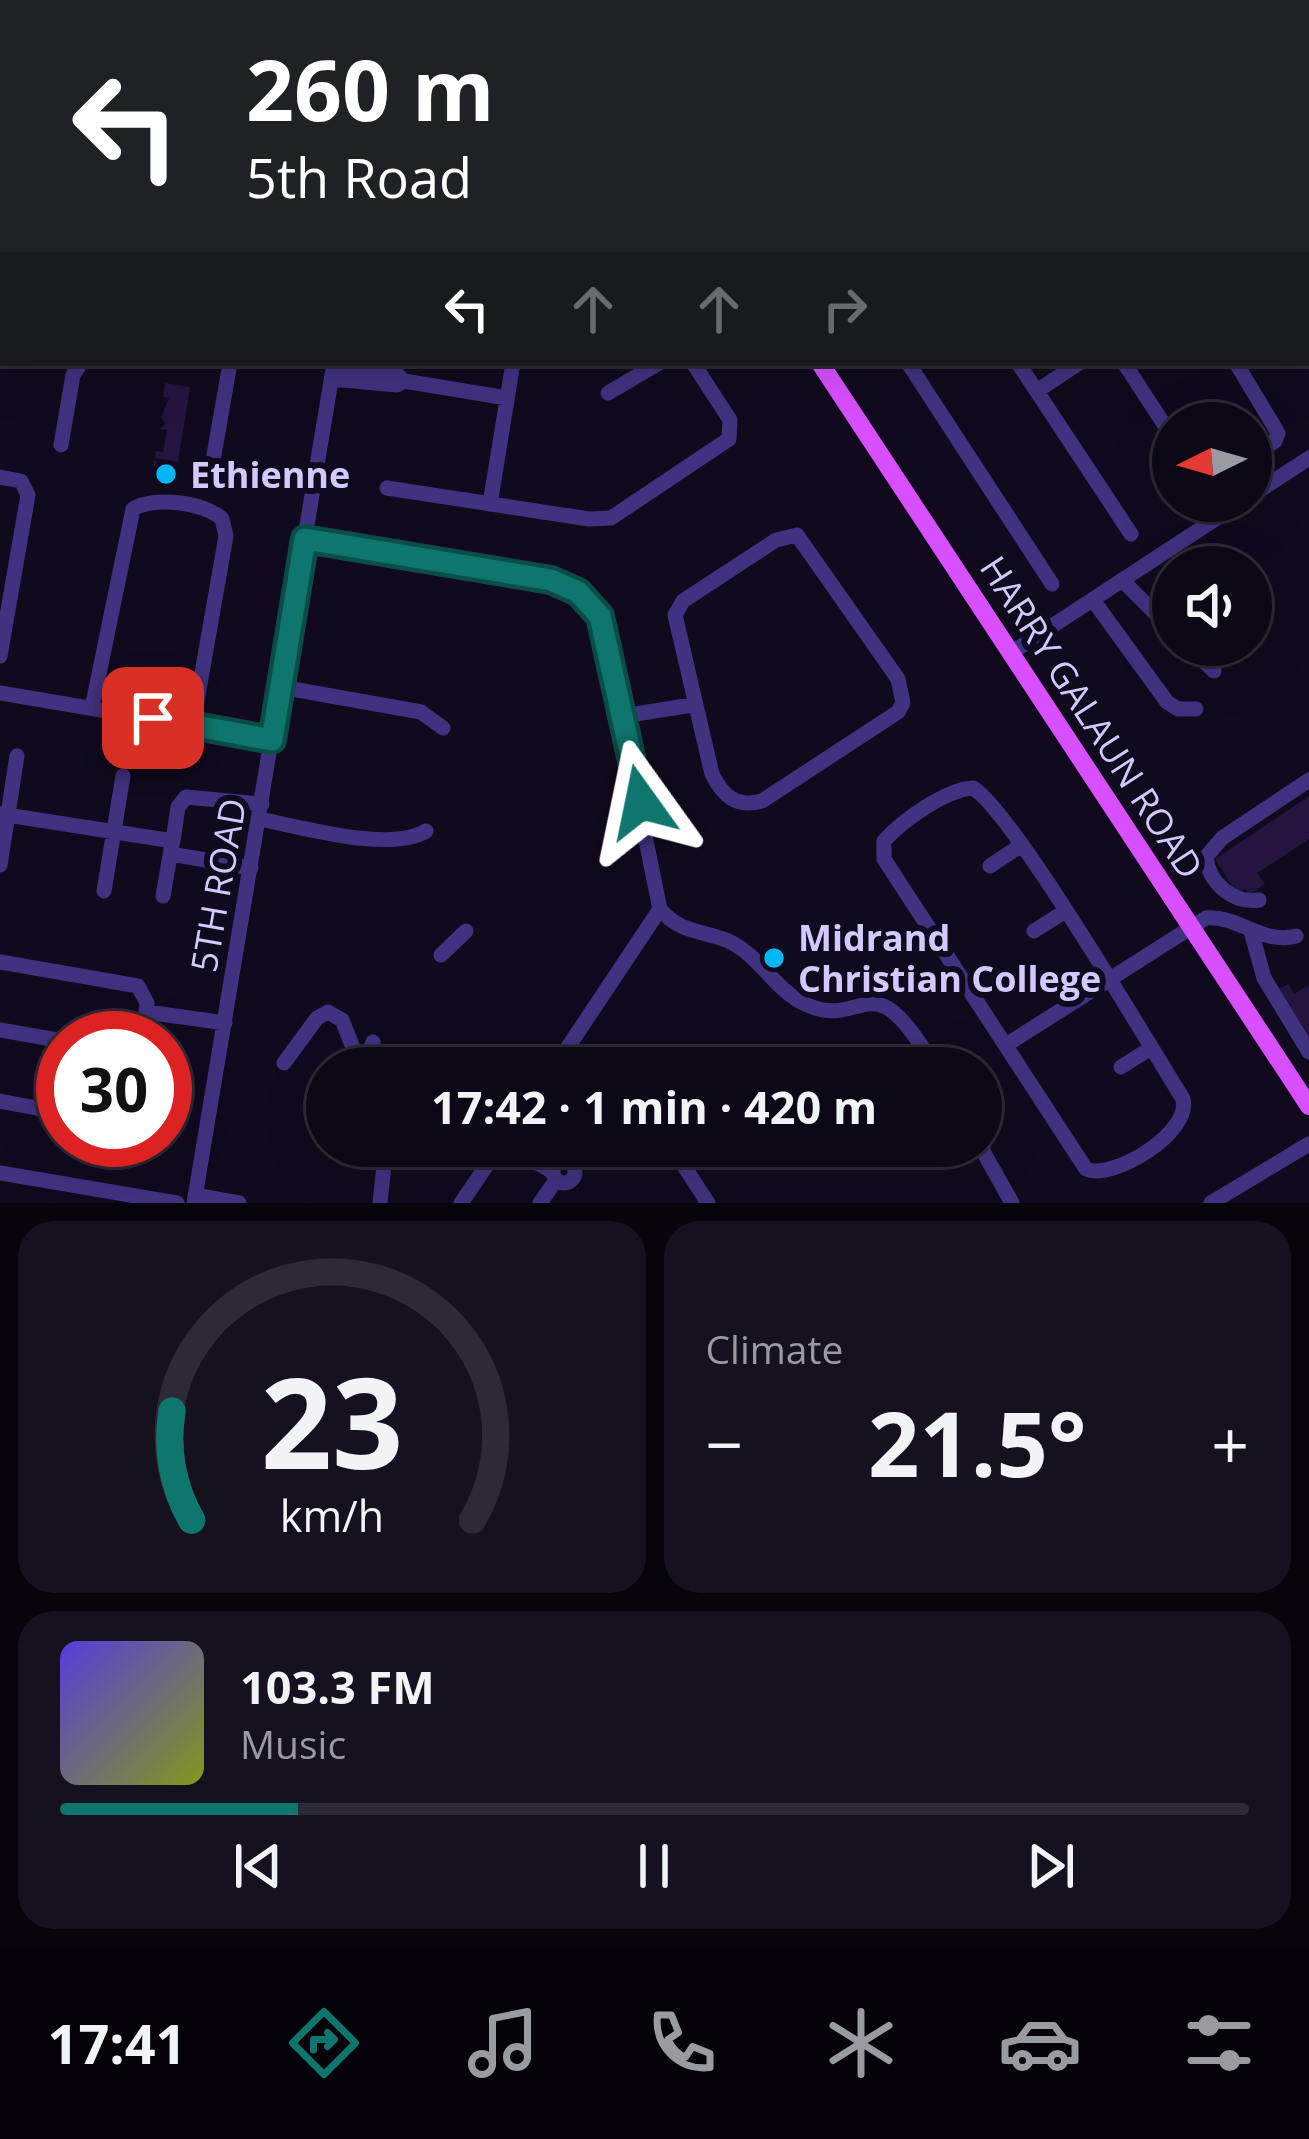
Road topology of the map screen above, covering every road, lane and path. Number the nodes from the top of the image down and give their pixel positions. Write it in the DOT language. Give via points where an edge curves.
graph roads {
  1 [pos="672,0"];
  2 [pos="704,0"];
  3 [pos="79,366"];
  4 [pos="229,366"];
  5 [pos="512,366"];
  6 [pos="653,366"];
  7 [pos="695,366"];
  8 [pos="822,366"];
  9 [pos="910,366"];
  10 [pos="1020,366"];
  11 [pos="1074,366"];
  12 [pos="1126,366"];
  13 [pos="1238,366"];
  14 [pos="334,368"];
  15 [pos="1037,391"];
  16 [pos="608,393"];
  17 [pos="507,398"];
  18 [pos="1259,402"];
  19 [pos="1152,406"];
  20 [pos="61,445"];
  21 [pos="1309,458"];
  22 [pos="0,477"];
  23 [pos="210,478"];
  24 [pos="1272,482"];
  25 [pos="387,488"];
  26 [pos="490,504"];
  27 [pos="1196,522"];
  28 [pos="1131,534"];
  29 [pos="305,539"];
  30 [pos="1122,580"];
  31 [pos="1052,584"];
  32 [pos="1093,599"];
  33 [pos="1152,610"];
  34 [pos="1011,653"];
  35 [pos="0,656"];
  36 [pos="1209,666"];
  37 [pos="1214,671"];
  38 [pos="281,687"];
  39 [pos="0,693"];
  40 [pos="692,705"];
  41 [pos="92,708"];
  42 [pos="1196,709"];
  43 [pos="623,716"];
  44 [pos="193,724"];
  45 [pos="442,728"];
  46 [pos="272,740"];
  47 [pos="17,756"];
  48 [pos="123,776"];
  49 [pos="1309,780"];
  50 [pos="261,812"];
  51 [pos="4,814"];
  52 [pos="426,830"];
  53 [pos="114,832"];
  54 [pos="1020,846"];
  55 [pos="172,848"];
  56 [pos="0,865"];
  57 [pos="990,866"];
  58 [pos="251,868"];
  59 [pos="104,891"];
  60 [pos="163,896"];
  61 [pos="1259,900"];
  62 [pos="660,909"];
  63 [pos="1064,913"];
  64 [pos="1189,925"];
  65 [pos="466,931"];
  66 [pos="1034,931"];
  67 [pos="1250,931"];
  68 [pos="1296,936"];
  69 [pos="441,955"];
  70 [pos="0,962"];
  71 [pos="1106,981"];
  72 [pos="147,1011"];
  73 [pos="192,1018"];
  74 [pos="225,1023"];
  75 [pos="0,1030"];
  76 [pos="36,1036"];
  77 [pos="374,1042"];
  78 [pos="1006,1046"];
  79 [pos="1305,1046"];
  80 [pos="353,1047"];
  81 [pos="372,1047"];
  82 [pos="568,1047"];
  83 [pos="922,1047"];
  84 [pos="1151,1048"];
  85 [pos="1275,1058"];
  86 [pos="284,1063"];
  87 [pos="1121,1067"];
  88 [pos="0,1101"];
  89 [pos="1309,1106"];
  90 [pos="36,1108"];
  91 [pos="1309,1144"];
  92 [pos="384,1167"];
  93 [pos="488,1167"];
  94 [pos="553,1167"];
  95 [pos="558,1167"];
  96 [pos="563,1167"];
  97 [pos="685,1167"];
  98 [pos="992,1167"];
  99 [pos="560,1170"];
  100 [pos="0,1173"];
  101 [pos="195,1199"];
  102 [pos="177,1203"];
  103 [pos="239,1203"];
  104 [pos="380,1203"];
  105 [pos="461,1203"];
  106 [pos="540,1203"];
  107 [pos="708,1203"];
  108 [pos="1012,1203"];
  109 [pos="1211,1203"];
  1 -- 2 [label="street"];
  3 -- 20 [label="street"];
  4 -- 23 [label="street"];
  5 -- 17 [label="street"];
  6 -- 16 [label="street"];
  7 -- 26 [label="street" via="730,420 725,445 611,518"];
  8 -- 34 [label="main road, HARRY GALAUN ROAD"];
  9 -- 31 [label="street"];
  10 -- 15 [label="street"];
  11 -- 15 [label="street"];
  12 -- 19 [label="street"];
  13 -- 18 [label="street"];
  14 -- 17 [label="street"];
  14 -- 29 [label="street, 5TH ROAD"];
  15 -- 28 [label="street"];
  17 -- 26 [label="street"];
  21 -- 24 [label="street"];
  22 -- 35 [label="street" via="21,481 28,495"];
  25 -- 26 [label="street"];
  27 -- 30 [label="street"];
  29 -- 38 [label="street, 5TH ROAD"];
  29 -- 43 [label="street" via="551,580 578,592 604,626"];
  30 -- 32 [label="street"];
  30 -- 33 [label="street"];
  32 -- 34 [label="street"];
  32 -- 42 [label="street" via="1167,702"];
  34 -- 64 [label="main road, HARRY GALAUN ROAD"];
  36 -- 37 [label="street"];
  38 -- 45 [label="street" via="421,712"];
  38 -- 46 [label="street, 5TH ROAD"];
  39 -- 41 [label="street"];
  40 -- 40 [label="street" via="677,610 790,535 804,540 904,694 898,712 746,804 716,783"];
  40 -- 43 [label="street"];
  41 -- 44 [label="street"];
  41 -- 44 [label="street" via="133,508 149,501 207,509 222,519 226,536"];
  43 -- 62 [label="street"];
  44 -- 46 [label="street"];
  46 -- 50 [label="street, 5TH ROAD"];
  47 -- 51 [label="street"];
  48 -- 53 [label="street"];
  49 -- 61 [label="street" via="1206,857 1220,887"];
  50 -- 52 [label="street" via="381,839"];
  50 -- 55 [label="street" via="186,796"];
  50 -- 58 [label="street, 5TH ROAD"];
  51 -- 53 [label="street"];
  51 -- 56 [label="street"];
  53 -- 55 [label="street"];
  53 -- 59 [label="street"];
  54 -- 57 [label="street"];
  54 -- 63 [label="street"];
  54 -- 78 [label="street" via="973,788 897,829 883,850 887,868"];
  55 -- 58 [label="street"];
  55 -- 60 [label="street"];
  58 -- 74 [label="street, 5TH ROAD"];
  62 -- 82 [label="street"];
  62 -- 83 [label="street" via="686,931 733,944 800,1001 890,1006"];
  63 -- 66 [label="street"];
  63 -- 71 [label="street"];
  64 -- 67 [label="street" via="1214,917"];
  64 -- 71 [label="street"];
  64 -- 85 [label="main road, HARRY GALAUN ROAD"];
  65 -- 69 [label="street"];
  67 -- 68 [label="street"];
  67 -- 79 [label="street" via="1264,978"];
  70 -- 72 [label="street" via="138,986"];
  71 -- 78 [label="street"];
  71 -- 84 [label="street"];
  73 -- 74 [label="street"];
  74 -- 101 [label="street, 5TH ROAD"];
  75 -- 76 [label="street"];
  77 -- 81 [label="street"];
  78 -- 84 [label="street" via="1086,1169 1100,1174 1183,1123 1183,1100"];
  79 -- 85 [label="street"];
  80 -- 86 [label="street" via="328,1012"];
  84 -- 87 [label="street"];
  85 -- 89 [label="main road, HARRY GALAUN ROAD"];
  88 -- 90 [label="street"];
  91 -- 109 [label="street"];
  92 -- 104 [label="street"];
  93 -- 105 [label="street"];
  94 -- 99 [label="street"];
  95 -- 99 [label="street"];
  96 -- 99 [label="street"];
  97 -- 107 [label="street"];
  98 -- 108 [label="street"];
  99 -- 106 [label="street"];
  100 -- 102 [label="street"];
  101 -- 103 [label="street"];
}
